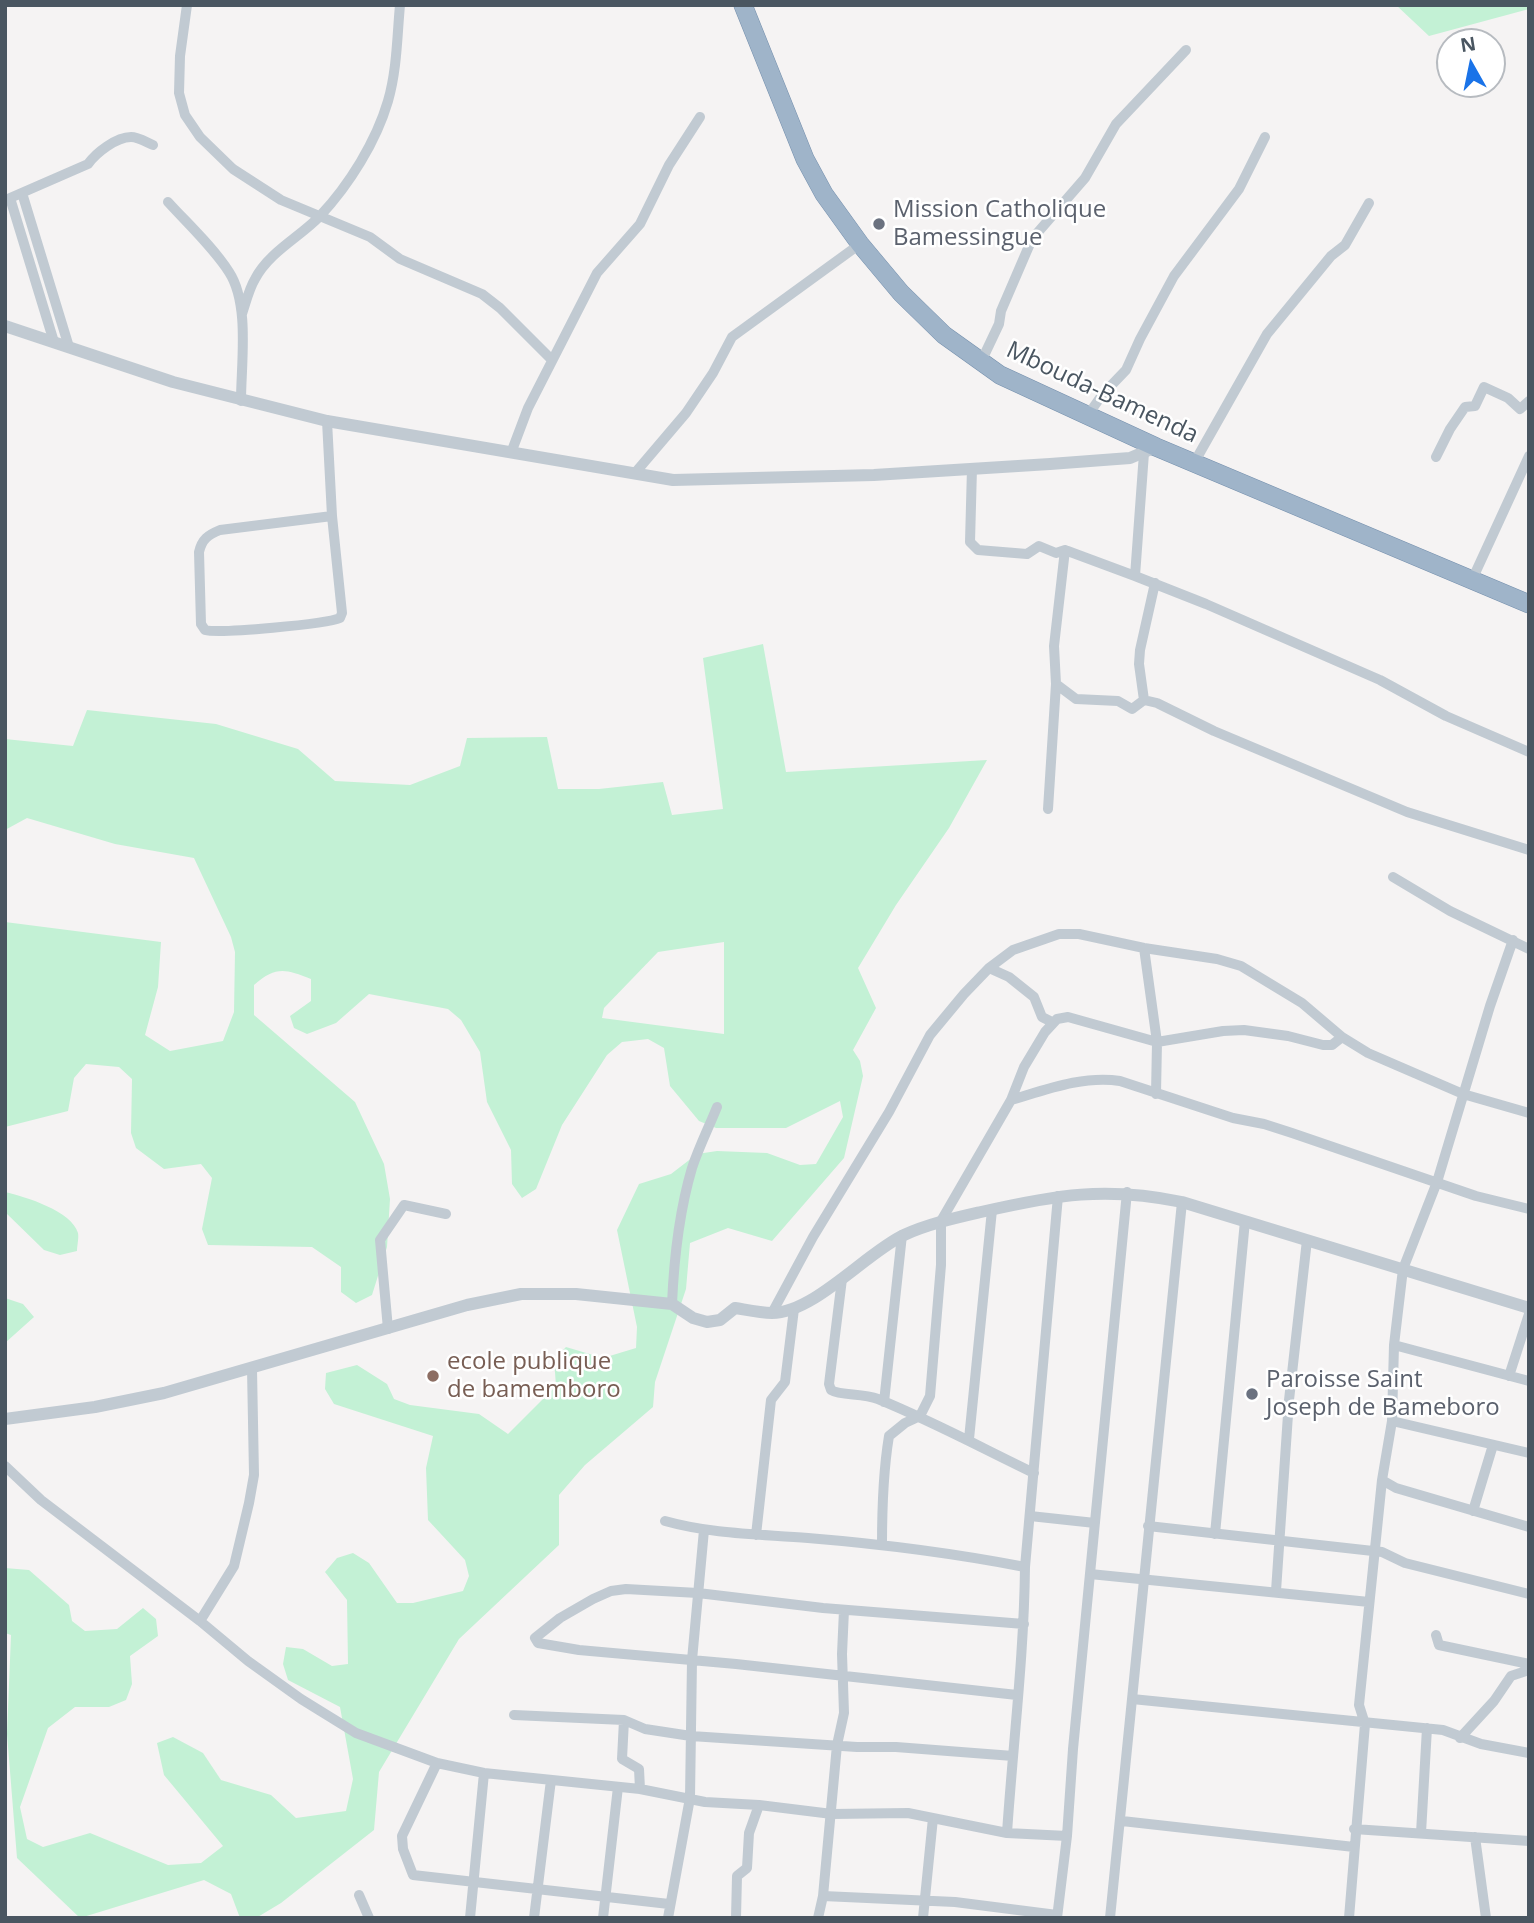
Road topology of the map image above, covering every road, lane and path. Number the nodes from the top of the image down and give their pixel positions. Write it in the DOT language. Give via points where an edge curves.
graph roads {
  1 [pos="187,5"];
  2 [pos="400,5"];
  3 [pos="743,5"];
  4 [pos="1186,50"];
  5 [pos="700,117"];
  6 [pos="1265,137"];
  7 [pos="153,145"];
  8 [pos="22,193"];
  9 [pos="168,202"];
  10 [pos="1369,203"];
  11 [pos="320,216"];
  12 [pos="860,244"];
  13 [pos="242,314"];
  14 [pos="5,326"];
  15 [pos="54,342"];
  16 [pos="69,347"];
  17 [pos="552,360"];
  18 [pos="981,362"];
  19 [pos="241,401"];
  20 [pos="1529,401"];
  21 [pos="1088,415"];
  22 [pos="327,421"];
  23 [pos="1150,450"];
  24 [pos="512,453"];
  25 [pos="1529,456"];
  26 [pos="1436,457"];
  27 [pos="1194,463"];
  28 [pos="972,468"];
  29 [pos="635,472"];
  30 [pos="332,516"];
  31 [pos="1065,550"];
  32 [pos="1135,576"];
  33 [pos="1472,580"];
  34 [pos="1155,583"];
  35 [pos="1529,604"];
  36 [pos="1056,684"];
  37 [pos="1144,700"];
  38 [pos="1529,752"];
  39 [pos="1048,809"];
  40 [pos="1529,850"];
  41 [pos="1393,877"];
  42 [pos="1513,940"];
  43 [pos="1144,948"];
  44 [pos="1529,949"];
  45 [pos="989,968"];
  46 [pos="1052,1022"];
  47 [pos="1342,1037"];
  48 [pos="1157,1042"];
  49 [pos="1156,1094"];
  50 [pos="1463,1094"];
  51 [pos="1011,1100"];
  52 [pos="717,1107"];
  53 [pos="1529,1113"];
  54 [pos="1437,1182"];
  55 [pos="1128,1192"];
  56 [pos="1058,1196"];
  57 [pos="1182,1202"];
  58 [pos="1529,1209"];
  59 [pos="992,1210"];
  60 [pos="446,1214"];
  61 [pos="1245,1221"];
  62 [pos="941,1222"];
  63 [pos="902,1236"];
  64 [pos="1307,1240"];
  65 [pos="1403,1269"];
  66 [pos="842,1279"];
  67 [pos="672,1304"];
  68 [pos="1529,1308"];
  69 [pos="794,1309"];
  70 [pos="772,1313"];
  71 [pos="1529,1314"];
  72 [pos="388,1329"];
  73 [pos="1394,1345"];
  74 [pos="252,1369"];
  75 [pos="1509,1376"];
  76 [pos="1529,1381"];
  77 [pos="884,1402"];
  78 [pos="920,1416"];
  79 [pos="5,1419"];
  80 [pos="1392,1421"];
  81 [pos="969,1439"];
  82 [pos="1493,1445"];
  83 [pos="1529,1453"];
  84 [pos="5,1466"];
  85 [pos="1034,1473"];
  86 [pos="1382,1480"];
  87 [pos="1473,1511"];
  88 [pos="1031,1516"];
  89 [pos="664,1521"];
  90 [pos="1094,1523"];
  91 [pos="1148,1526"];
  92 [pos="1529,1527"];
  93 [pos="704,1530"];
  94 [pos="1215,1534"];
  95 [pos="756,1535"];
  96 [pos="1278,1542"];
  97 [pos="882,1545"];
  98 [pos="1374,1551"];
  99 [pos="1025,1567"];
  100 [pos="1090,1574"];
  101 [pos="1144,1579"];
  102 [pos="1276,1591"];
  103 [pos="698,1593"];
  104 [pos="1529,1594"];
  105 [pos="1369,1602"];
  106 [pos="844,1609"];
  107 [pos="200,1621"];
  108 [pos="1024,1624"];
  109 [pos="1436,1635"];
  110 [pos="692,1660"];
  111 [pos="1529,1664"];
  112 [pos="1529,1670"];
  113 [pos="844,1676"];
  114 [pos="1017,1695"];
  115 [pos="1132,1699"];
  116 [pos="514,1715"];
  117 [pos="624,1720"];
  118 [pos="1365,1724"];
  119 [pos="1427,1728"];
  120 [pos="691,1736"];
  121 [pos="1460,1738"];
  122 [pos="837,1745"];
  123 [pos="1529,1753"];
  124 [pos="1013,1756"];
  125 [pos="437,1763"];
  126 [pos="484,1773"];
  127 [pos="551,1780"];
  128 [pos="618,1787"];
  129 [pos="640,1789"];
  130 [pos="690,1798"];
  131 [pos="759,1805"];
  132 [pos="832,1814"];
  133 [pos="933,1818"];
  134 [pos="1122,1821"];
  135 [pos="1354,1829"];
  136 [pos="1007,1833"];
  137 [pos="1420,1833"];
  138 [pos="1067,1836"];
  139 [pos="1475,1837"];
  140 [pos="1529,1841"];
  141 [pos="1354,1847"];
  142 [pos="472,1882"];
  143 [pos="537,1889"];
  144 [pos="359,1895"];
  145 [pos="823,1896"];
  146 [pos="604,1897"];
  147 [pos="923,1900"];
  148 [pos="669,1904"];
  149 [pos="1057,1917"];
  150 [pos="369,1918"];
  151 [pos="470,1918"];
  152 [pos="534,1918"];
  153 [pos="603,1918"];
  154 [pos="668,1918"];
  155 [pos="736,1918"];
  156 [pos="818,1918"];
  157 [pos="923,1918"];
  158 [pos="1111,1918"];
  159 [pos="1349,1918"];
  160 [pos="1486,1918"];
  1 -- 11 [label="street" via="179,93 185,115 233,169 281,200"];
  2 -- 11 [label="street" via="387,102 369,147"];
  3 -- 12 [label="highway, Mbouda-Bamenda" via="805,159"];
  4 -- 18 [label="street" via="1116,124 1085,178 1032,239"];
  5 -- 17 [label="street" via="669,165 640,224 597,273"];
  6 -- 21 [label="street" via="1239,189 1174,276 1126,370"];
  7 -- 8 [label="street" via="135,137 123,138 95,154 88,164"];
  8 -- 15 [label="street" via="10,199"];
  8 -- 16 [label="street"];
  9 -- 13 [label="street" via="229,273"];
  10 -- 27 [label="street" via="1345,246 1331,256 1268,334"];
  11 -- 13 [label="street" via="255,277"];
  11 -- 17 [label="street" via="370,237 400,259 482,294"];
  12 -- 18 [label="highway, Mbouda-Bamenda" via="913,305"];
  12 -- 29 [label="street" via="732,337 687,413"];
  13 -- 19 [label="street"];
  14 -- 15 [label="street"];
  15 -- 16 [label="street"];
  16 -- 19 [label="street"];
  17 -- 24 [label="street"];
  18 -- 21 [label="highway, Mbouda-Bamenda"];
  19 -- 22 [label="street"];
  20 -- 26 [label="street" via="1520,409 1484,387 1475,406 1465,407"];
  21 -- 23 [label="highway, Mbouda-Bamenda"];
  22 -- 24 [label="street"];
  22 -- 30 [label="street"];
  23 -- 27 [label="highway, Mbouda-Bamenda"];
  23 -- 28 [label="street" via="1130,458"];
  23 -- 32 [label="street"];
  24 -- 29 [label="street"];
  25 -- 33 [label="street"];
  27 -- 33 [label="highway, Mbouda-Bamenda"];
  28 -- 29 [label="street" via="701,481"];
  28 -- 31 [label="street" via="970,542 978,550 1008,554 1027,554 1039,546 1056,553"];
  30 -- 30 [label="street" via="208,535 198,552 205,630 237,631 340,618"];
  31 -- 32 [label="street"];
  31 -- 36 [label="street" via="1054,646"];
  32 -- 34 [label="street"];
  33 -- 35 [label="highway, Mbouda-Bamenda"];
  34 -- 37 [label="street" via="1139,664"];
  34 -- 38 [label="street" via="1380,680 1446,716"];
  36 -- 37 [label="street" via="1076,699 1118,702 1132,709"];
  36 -- 39 [label="street"];
  37 -- 40 [label="street" via="1406,812"];
  41 -- 42 [label="street" via="1450,911"];
  42 -- 44 [label="street"];
  42 -- 50 [label="street"];
  43 -- 45 [label="street" via="1059,934 1013,950"];
  43 -- 47 [label="street" via="1241,965 1302,1003"];
  43 -- 48 [label="street"];
  45 -- 46 [label="street" via="1034,997 1042,1017"];
  45 -- 70 [label="street" via="930,1035"];
  46 -- 48 [label="street" via="1074,1018"];
  46 -- 51 [label="street" via="1024,1067"];
  47 -- 48 [label="street" via="1323,1045 1244,1030"];
  47 -- 50 [label="street" via="1381,1060"];
  48 -- 49 [label="street"];
  49 -- 51 [label="street" via="1120,1082 1095,1080"];
  49 -- 54 [label="street" via="1264,1124"];
  50 -- 53 [label="street"];
  50 -- 54 [label="street"];
  51 -- 62 [label="street"];
  52 -- 67 [label="street" via="685,1200"];
  54 -- 58 [label="street"];
  54 -- 65 [label="street"];
  55 -- 56 [label="street"];
  55 -- 57 [label="street"];
  55 -- 90 [label="street"];
  56 -- 59 [label="street"];
  56 -- 85 [label="street"];
  57 -- 61 [label="street"];
  57 -- 91 [label="street"];
  59 -- 62 [label="street"];
  59 -- 81 [label="street"];
  60 -- 72 [label="street" via="404,1205 380,1240"];
  61 -- 64 [label="street"];
  61 -- 94 [label="street"];
  62 -- 63 [label="street"];
  62 -- 78 [label="street" via="932,1382"];
  63 -- 66 [label="street"];
  63 -- 77 [label="street"];
  64 -- 65 [label="street"];
  64 -- 96 [label="street"];
  65 -- 68 [label="street"];
  65 -- 73 [label="street"];
  66 -- 69 [label="street"];
  66 -- 77 [label="street" via="830,1388"];
  67 -- 70 [label="street" via="707,1322 720,1320 735,1308"];
  67 -- 72 [label="street" via="576,1294 520,1294"];
  69 -- 70 [label="street"];
  69 -- 95 [label="street" via="785,1382 771,1400"];
  71 -- 75 [label="street"];
  72 -- 74 [label="street"];
  73 -- 75 [label="street"];
  73 -- 80 [label="street"];
  74 -- 79 [label="street" via="133,1400"];
  74 -- 107 [label="street" via="254,1475 249,1503 234,1566"];
  75 -- 76 [label="street"];
  77 -- 78 [label="street"];
  78 -- 81 [label="street"];
  78 -- 97 [label="street" via="889,1436"];
  80 -- 82 [label="street"];
  80 -- 86 [label="street"];
  81 -- 85 [label="street"];
  82 -- 83 [label="street"];
  82 -- 87 [label="street"];
  84 -- 107 [label="street" via="41,1500"];
  85 -- 88 [label="street"];
  86 -- 87 [label="street"];
  86 -- 98 [label="street"];
  87 -- 92 [label="street"];
  88 -- 90 [label="street"];
  88 -- 99 [label="street"];
  89 -- 93 [label="street"];
  90 -- 100 [label="street"];
  91 -- 94 [label="street"];
  91 -- 101 [label="street"];
  93 -- 95 [label="street"];
  93 -- 103 [label="street"];
  94 -- 96 [label="street"];
  95 -- 97 [label="street"];
  96 -- 98 [label="street"];
  96 -- 102 [label="street"];
  97 -- 99 [label="street"];
  98 -- 104 [label="street"];
  98 -- 105 [label="street"];
  99 -- 108 [label="street"];
  100 -- 101 [label="street"];
  100 -- 138 [label="street"];
  101 -- 102 [label="street"];
  101 -- 115 [label="street"];
  102 -- 105 [label="street"];
  103 -- 106 [label="street"];
  103 -- 110 [label="street"];
  103 -- 110 [label="street" via="611,1591 574,1609 535,1638 538,1643 579,1650"];
  105 -- 118 [label="street" via="1359,1705"];
  106 -- 108 [label="street"];
  106 -- 113 [label="street"];
  107 -- 125 [label="street" via="274,1681 339,1723"];
  108 -- 114 [label="street"];
  109 -- 111 [label="street" via="1439,1645"];
  110 -- 113 [label="street"];
  110 -- 120 [label="street"];
  112 -- 121 [label="street" via="1511,1676"];
  113 -- 114 [label="street"];
  113 -- 122 [label="street" via="844,1713"];
  114 -- 124 [label="street"];
  115 -- 118 [label="street"];
  115 -- 134 [label="street"];
  116 -- 117 [label="street"];
  117 -- 120 [label="street" via="645,1729"];
  117 -- 129 [label="street" via="621,1756 639,1769"];
  118 -- 119 [label="street"];
  118 -- 135 [label="street"];
  119 -- 121 [label="street"];
  119 -- 137 [label="street"];
  120 -- 122 [label="street"];
  120 -- 130 [label="street"];
  121 -- 123 [label="street"];
  122 -- 124 [label="street"];
  122 -- 132 [label="street"];
  124 -- 136 [label="street"];
  125 -- 126 [label="street"];
  125 -- 142 [label="street" via="402,1836 403,1849 413,1875"];
  126 -- 127 [label="street"];
  126 -- 142 [label="street"];
  127 -- 128 [label="street"];
  127 -- 143 [label="street"];
  128 -- 129 [label="street"];
  128 -- 146 [label="street"];
  129 -- 130 [label="street"];
  130 -- 131 [label="street"];
  130 -- 148 [label="street"];
  131 -- 132 [label="street"];
  131 -- 155 [label="street" via="749,1833 747,1868 737,1876"];
  132 -- 133 [label="street" via="908,1813"];
  132 -- 145 [label="street"];
  133 -- 136 [label="street"];
  133 -- 147 [label="street"];
  134 -- 141 [label="street"];
  134 -- 158 [label="street"];
  135 -- 137 [label="street"];
  135 -- 141 [label="street"];
  136 -- 138 [label="street"];
  137 -- 139 [label="street"];
  138 -- 149 [label="street"];
  139 -- 140 [label="street"];
  139 -- 160 [label="street"];
  141 -- 159 [label="street"];
  142 -- 143 [label="street"];
  142 -- 151 [label="street"];
  143 -- 146 [label="street"];
  143 -- 152 [label="street"];
  144 -- 150 [label="street"];
  145 -- 147 [label="street"];
  145 -- 156 [label="street"];
  146 -- 148 [label="street"];
  146 -- 153 [label="street"];
  147 -- 149 [label="street"];
  147 -- 157 [label="street"];
  148 -- 154 [label="street"];
}
